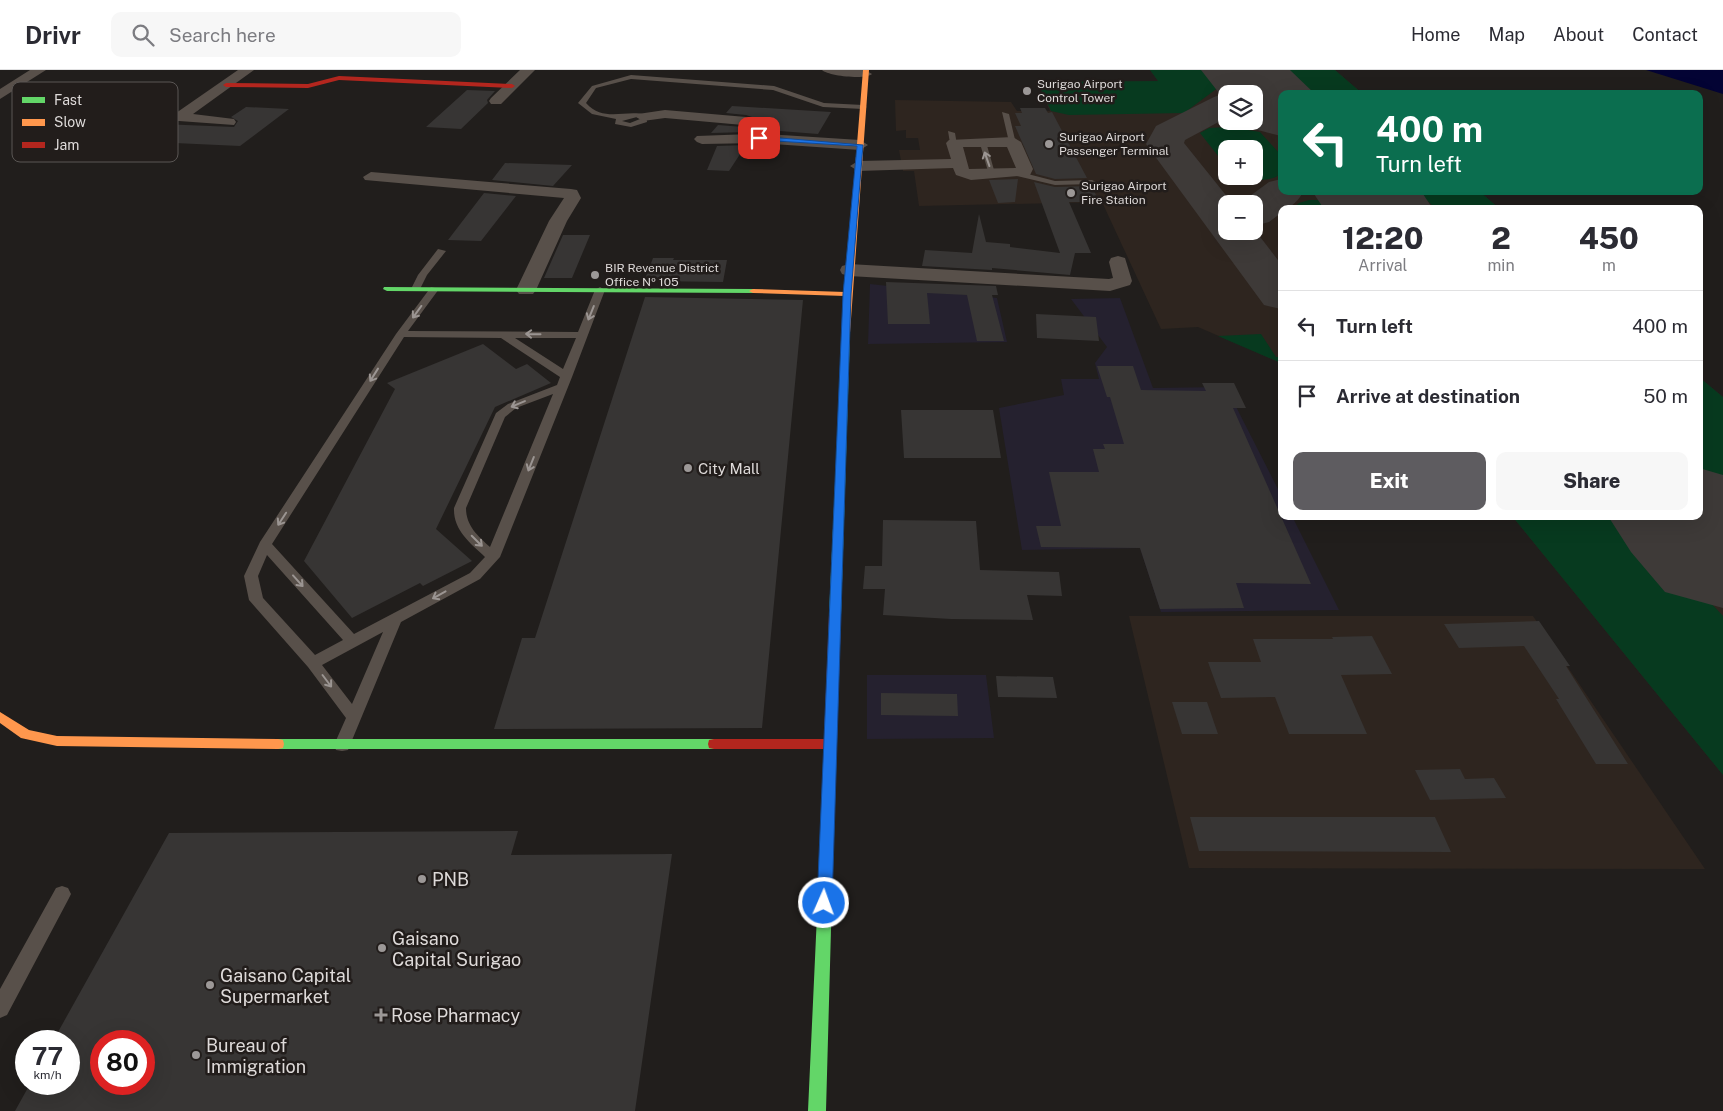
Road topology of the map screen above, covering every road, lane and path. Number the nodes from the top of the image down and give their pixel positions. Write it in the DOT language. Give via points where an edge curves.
graph roads {
  1 [pos="39,70"];
  2 [pos="247,70"];
  3 [pos="528,70"];
  4 [pos="829,70"];
  5 [pos="866,72"];
  6 [pos="20,82"];
  7 [pos="226,85"];
  8 [pos="512,86"];
  9 [pos="12,87"];
  10 [pos="0,95"];
  11 [pos="496,101"];
  12 [pos="863,107"];
  13 [pos="1004,114"];
  14 [pos="179,116"];
  15 [pos="643,117"];
  16 [pos="229,122"];
  17 [pos="759,138"];
  18 [pos="702,139"];
  19 [pos="982,142"];
  20 [pos="1014,142"];
  21 [pos="956,149"];
  22 [pos="859,156"];
  23 [pos="1020,174"];
  24 [pos="993,175"];
  25 [pos="371,177"];
  26 [pos="1092,182"];
  27 [pos="441,251"];
  28 [pos="1118,262"];
  29 [pos="849,270"];
  30 [pos="387,289"];
  31 [pos="416,289"];
  32 [pos="434,289"];
  33 [pos="526,290"];
  34 [pos="600,290"];
  35 [pos="847,294"];
  36 [pos="400,334"];
  37 [pos="501,334"];
  38 [pos="582,335"];
  39 [pos="565,381"];
  40 [pos="266,545"];
  41 [pos="493,557"];
  42 [pos="394,620"];
  43 [pos="353,642"];
  44 [pos="314,663"];
  45 [pos="0,717"];
  46 [pos="354,718"];
  47 [pos="830,744"];
  48 [pos="342,745"];
  49 [pos="62,894"];
  50 [pos="0,1008"];
  51 [pos="817,1111"];
  1 -- 6 [label="street"];
  2 -- 7 [label="street"];
  3 -- 8 [label="street"];
  4 -- 5 [label="street"];
  5 -- 12 [label="main road"];
  7 -- 8 [label="main road" via="308,86 338,78"];
  7 -- 14 [label="street"];
  8 -- 11 [label="street"];
  9 -- 10 [label="street"];
  12 -- 15 [label="lane" via="823,105 774,88 631,77 594,87 582,103 585,108 599,114 620,118"];
  12 -- 22 [label="main road"];
  13 -- 20 [label="lane"];
  14 -- 16 [label="street"];
  15 -- 17 [label="street" via="665,114 746,121 758,126"];
  17 -- 18 [label="street"];
  17 -- 22 [label="street"];
  19 -- 20 [label="street"];
  19 -- 21 [label="street"];
  24 -- 19 [label="lane, one-way"];
  20 -- 23 [label="street" via="1025,169"];
  21 -- 22 [label="street"];
  21 -- 24 [label="street" via="962,172 967,175"];
  22 -- 29 [label="main road"];
  23 -- 24 [label="street"];
  23 -- 26 [label="lane" via="1055,183"];
  25 -- 33 [label="street" via="571,194 573,198 558,221"];
  27 -- 31 [label="lane"];
  28 -- 29 [label="street" via="1123,281 1110,285"];
  29 -- 35 [label="main road"];
  30 -- 31 [label="main road"];
  31 -- 32 [label="main road"];
  32 -- 33 [label="main road"];
  32 -- 36 [label="lane, one-way"];
  33 -- 34 [label="main road"];
  34 -- 35 [label="main road" via="694,289"];
  34 -- 38 [label="lane, one-way"];
  35 -- 47 [label="main road"];
  36 -- 37 [label="lane"];
  36 -- 40 [label="lane, one-way"];
  38 -- 37 [label="lane, one-way"];
  37 -- 39 [label="lane"];
  38 -- 39 [label="lane"];
  39 -- 41 [label="lane, one-way"];
  39 -- 41 [label="lane, one-way" via="500,415 463,500 459,514 463,527"];
  40 -- 43 [label="lane, one-way"];
  40 -- 44 [label="lane" via="251,576 256,600"];
  41 -- 42 [label="lane, one-way" via="474,576"];
  42 -- 43 [label="lane"];
  42 -- 46 [label="lane"];
  43 -- 44 [label="lane"];
  44 -- 46 [label="lane, one-way"];
  45 -- 48 [label="main road" via="26,734 57,741"];
  46 -- 48 [label="lane"];
  47 -- 48 [label="main road"];
  47 -- 51 [label="main road"];
  49 -- 50 [label="lane"];
}
